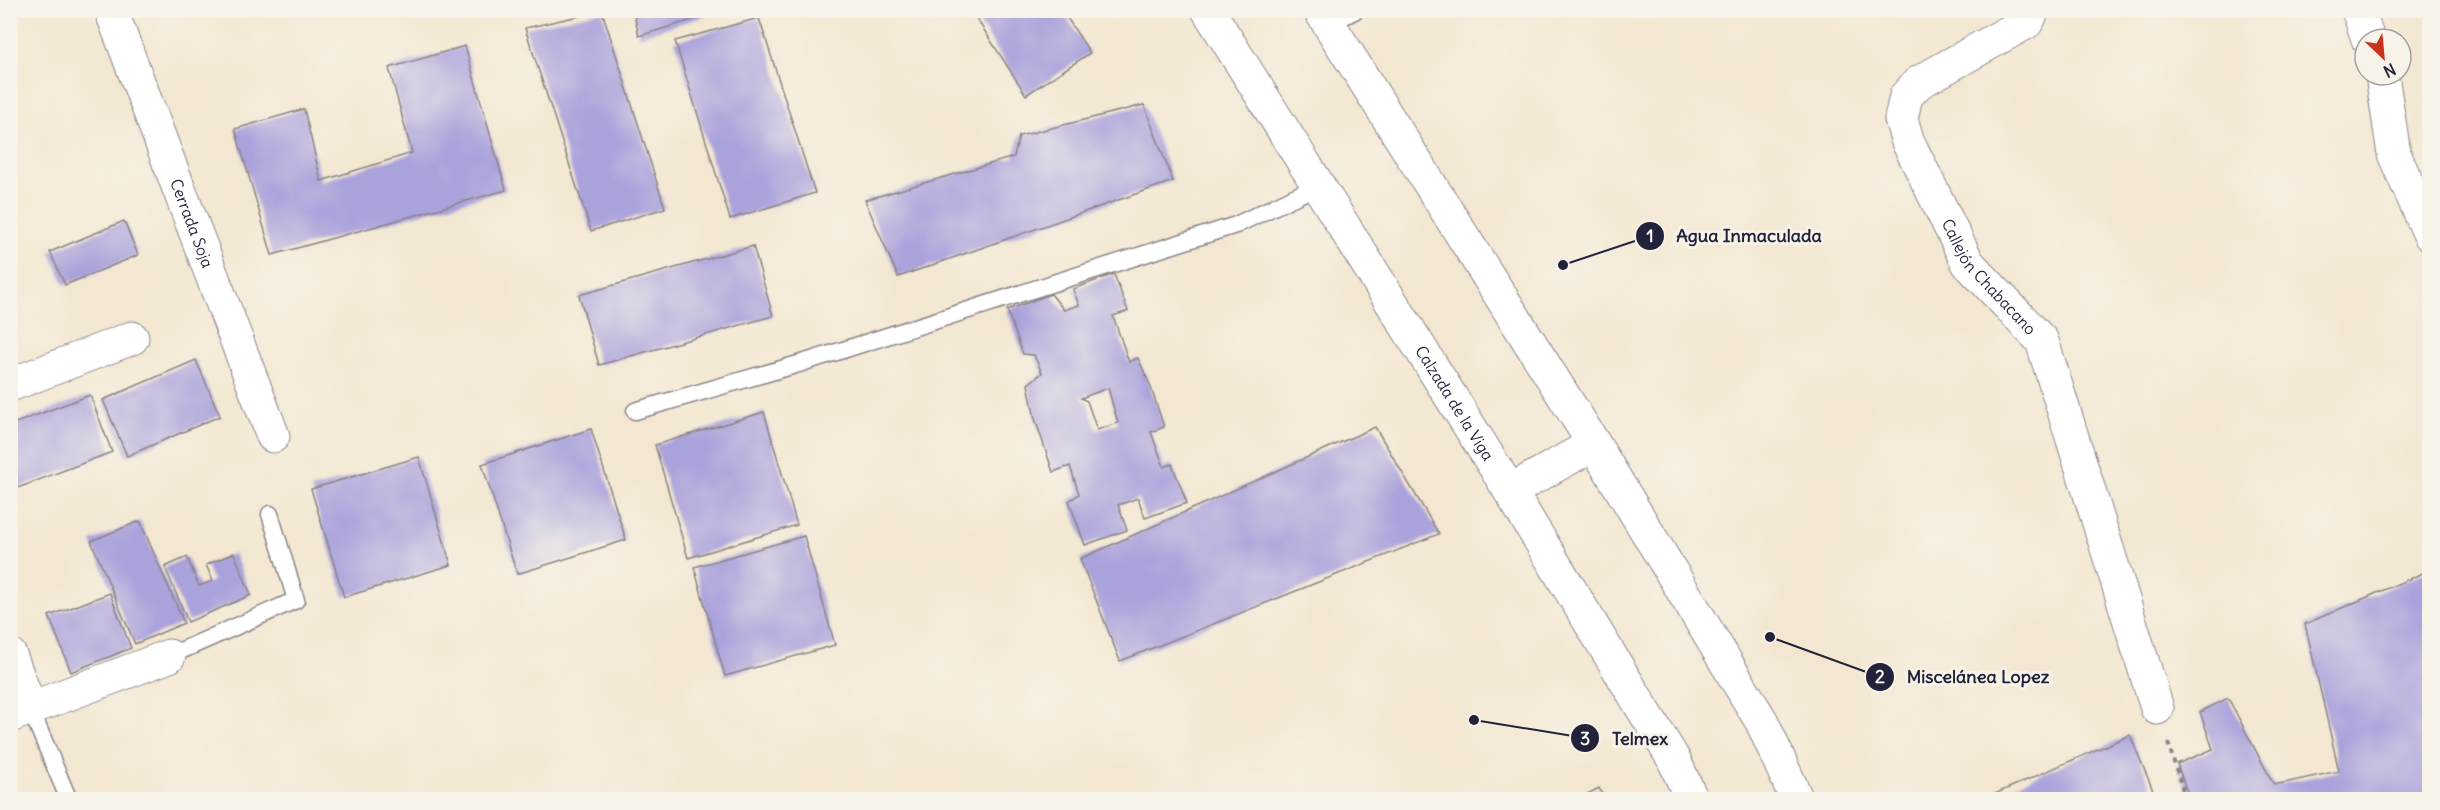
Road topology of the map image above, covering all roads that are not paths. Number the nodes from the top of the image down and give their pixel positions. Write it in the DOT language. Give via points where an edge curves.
graph roads {
  1 [pos="111,10"];
  2 [pos="1208,10"];
  3 [pos="2033,10"];
  4 [pos="2358,10"];
  5 [pos="1335,15"];
  6 [pos="2364,27"];
  7 [pos="2384,87"];
  8 [pos="1317,186"];
  9 [pos="2430,235"];
  10 [pos="132,338"];
  11 [pos="10,385"];
  12 [pos="635,411"];
  13 [pos="273,436"];
  14 [pos="1594,444"];
  15 [pos="1510,491"];
  16 [pos="270,514"];
  17 [pos="10,655"];
  18 [pos="169,656"];
  19 [pos="2157,708"];
  20 [pos="20,712"];
  21 [pos="69,800"];
  22 [pos="1692,800"];
  23 [pos="1797,800"];
  1 -- 13 [label="main road, Cerrada Soja"];
  2 -- 8 [label="main road, Calzada de la Viga"];
  3 -- 19 [label="main road, Callejón Chabacano" via="2027,22 1918,83 1906,96 1901,119 1908,142 1968,263 2042,341"];
  4 -- 6 [label="main road"];
  5 -- 14 [label="main road"];
  7 -- 9 [label="main road" via="2394,154"];
  8 -- 12 [label="lane" via="1236,225 802,363"];
  8 -- 15 [label="main road, Calzada de la Viga"];
  10 -- 11 [label="main road"];
  14 -- 15 [label="main road"];
  14 -- 23 [label="main road" via="1762,722"];
  15 -- 22 [label="main road, Calzada de la Viga" via="1674,760"];
  16 -- 18 [label="lane" via="296,600"];
  17 -- 20 [label="main road"];
  18 -- 20 [label="main road"];
  20 -- 21 [label="lane"];
}
